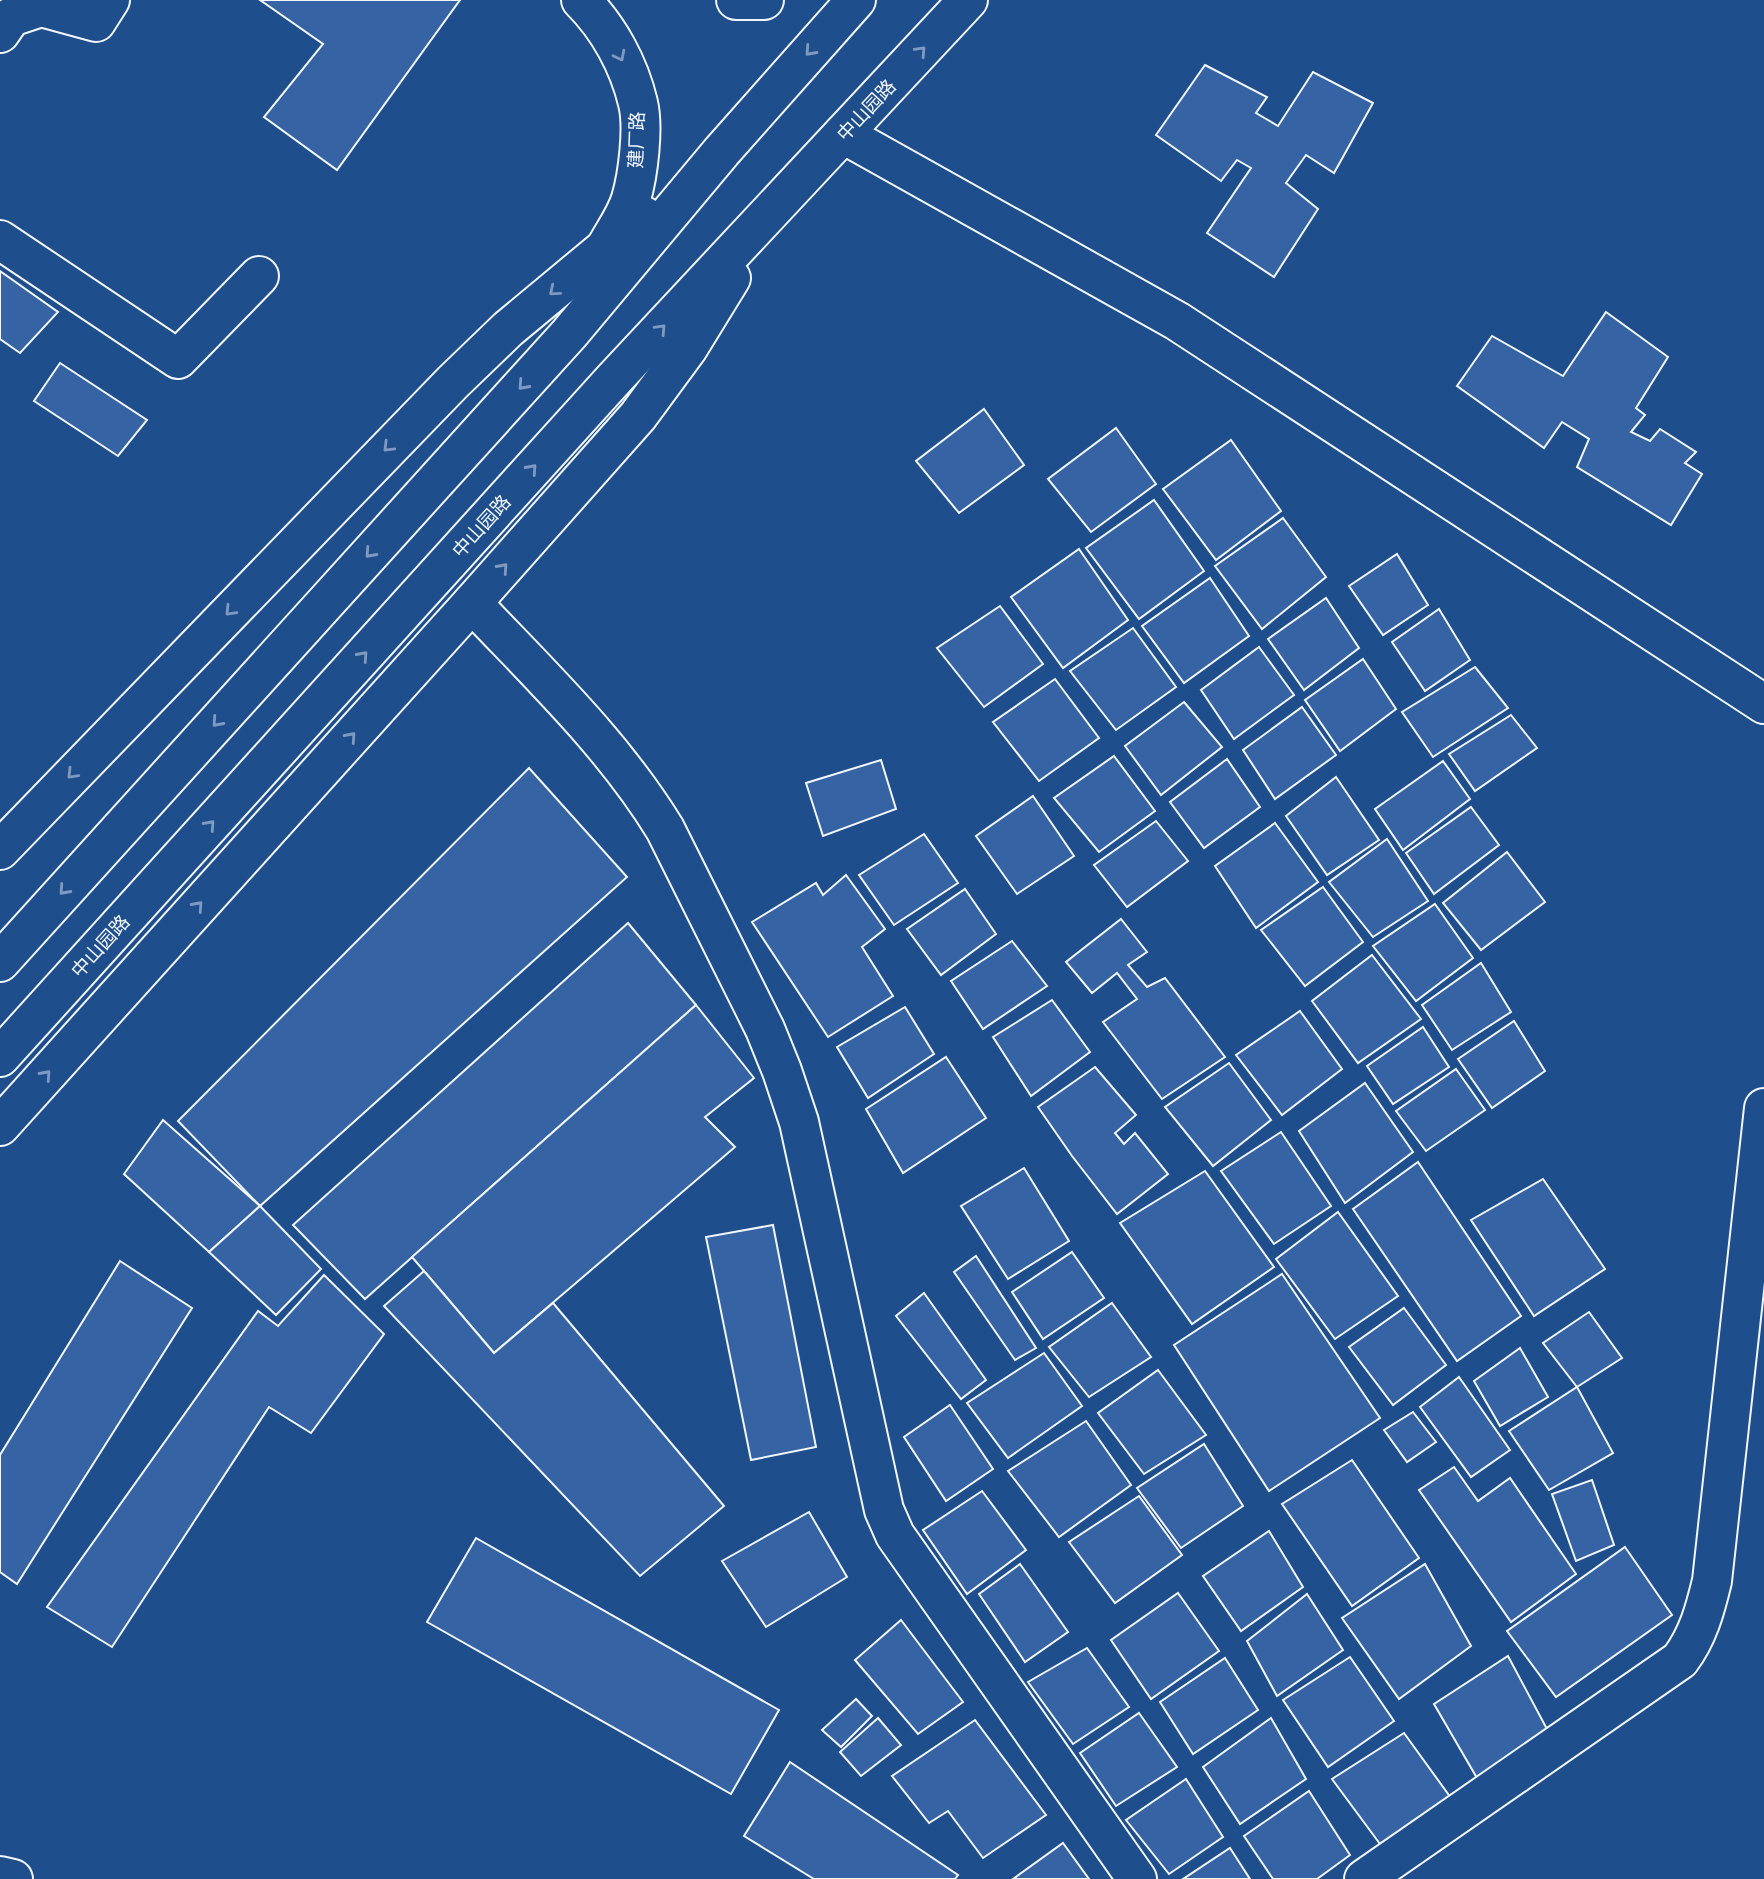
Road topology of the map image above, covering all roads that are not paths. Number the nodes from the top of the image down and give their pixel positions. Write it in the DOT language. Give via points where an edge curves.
graph roads {
  1 [pos="110,0"];
  2 [pos="582,0"];
  3 [pos="736,0"];
  4 [pos="764,0"];
  5 [pos="856,0"];
  6 [pos="968,0"];
  7 [pos="0,33"];
  8 [pos="843,134"];
  9 [pos="722,150"];
  10 [pos="774,208"];
  11 [pos="0,240"];
  12 [pos="606,247"];
  13 [pos="259,276"];
  14 [pos="472,603"];
  15 [pos="1764,704"];
  16 [pos="0,850"];
  17 [pos="0,961"];
  18 [pos="0,1057"];
  19 [pos="1764,1108"];
  20 [pos="0,1126"];
  21 [pos="0,1876"];
  22 [pos="13,1879"];
  23 [pos="1137,1879"];
  24 [pos="1364,1879"];
  1 -- 7 [label="main road" via="96,22 41,7 11,17"];
  2 -- 12 [label="main road, 建厂路, one-way" via="623,58 639,105 640,153 631,201"];
  3 -- 4 [label="main road"];
  5 -- 9 [label="main road, one-way"];
  8 -- 6 [label="main road, 中山园路, one-way"];
  8 -- 10 [label="main road, 中山园路"];
  8 -- 15 [label="main road" via="1177,321"];
  9 -- 12 [label="main road"];
  9 -- 17 [label="main road, one-way" via="569,334"];
  14 -- 10 [label="main road, one-way" via="638,416 688,348"];
  18 -- 10 [label="main road, 中山园路, one-way"];
  11 -- 13 [label="main road" via="178,359"];
  12 -- 16 [label="main road, one-way" via="453,382"];
  20 -- 14 [label="main road, one-way"];
  14 -- 23 [label="main road" via="599,738 665,829 765,1029 799,1122 884,1510 895,1535"];
  19 -- 24 [label="main road" via="1712,1581 1691,1645 1680,1660"];
  21 -- 22 [label="main road"];
}
